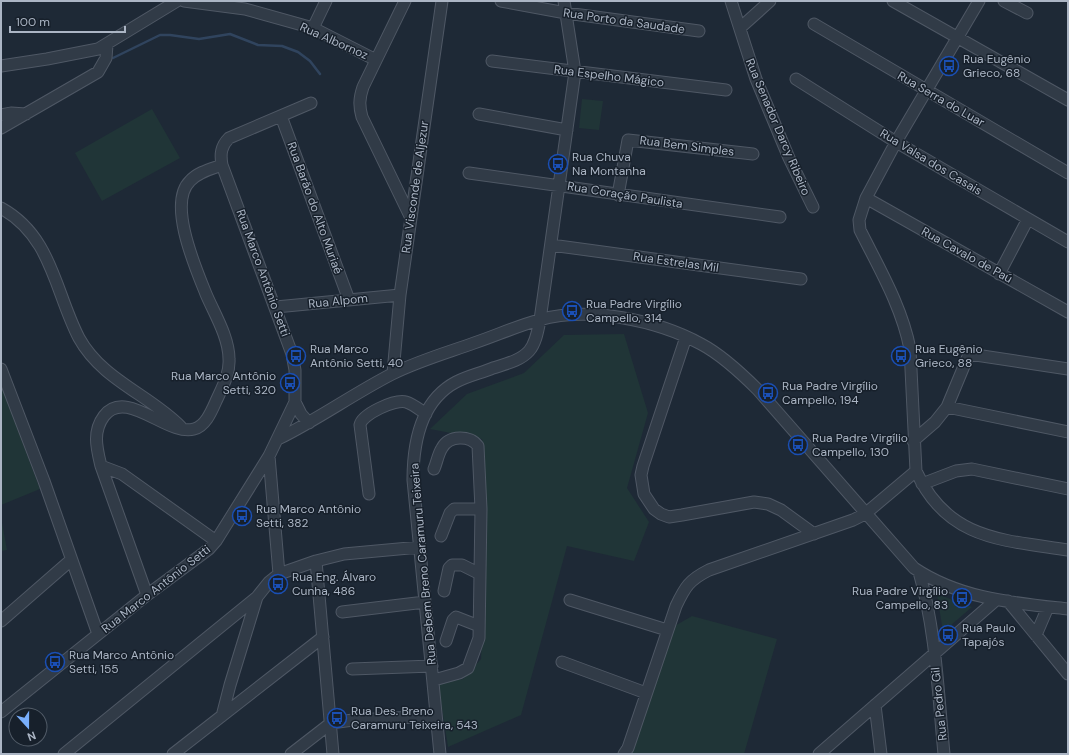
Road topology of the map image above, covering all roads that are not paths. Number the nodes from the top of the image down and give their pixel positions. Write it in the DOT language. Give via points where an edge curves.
graph roads {
  1 [pos="177,1"];
  2 [pos="189,1"];
  3 [pos="326,1"];
  4 [pos="405,1"];
  5 [pos="442,1"];
  6 [pos="501,1"];
  7 [pos="564,1"];
  8 [pos="731,1"];
  9 [pos="770,1"];
  10 [pos="893,1"];
  11 [pos="979,1"];
  12 [pos="1004,1"];
  13 [pos="246,5"];
  14 [pos="566,13"];
  15 [pos="1027,13"];
  16 [pos="814,24"];
  17 [pos="313,28"];
  18 [pos="740,28"];
  19 [pos="699,31"];
  20 [pos="957,38"];
  21 [pos="107,45"];
  22 [pos="376,60"];
  23 [pos="492,60"];
  24 [pos="1,66"];
  25 [pos="575,72"];
  26 [pos="796,79"];
  27 [pos="726,90"];
  28 [pos="926,91"];
  29 [pos="1068,100"];
  30 [pos="311,103"];
  31 [pos="26,114"];
  32 [pos="480,114"];
  33 [pos="1,115"];
  34 [pos="281,116"];
  35 [pos="1,128"];
  36 [pos="567,130"];
  37 [pos="896,142"];
  38 [pos="753,154"];
  39 [pos="222,165"];
  40 [pos="469,173"];
  41 [pos="1068,173"];
  42 [pos="559,185"];
  43 [pos="618,195"];
  44 [pos="866,198"];
  45 [pos="813,207"];
  46 [pos="1,208"];
  47 [pos="410,216"];
  48 [pos="780,217"];
  49 [pos="1028,219"];
  50 [pos="1068,242"];
  51 [pos="551,245"];
  52 [pos="999,274"];
  53 [pos="801,279"];
  54 [pos="400,295"];
  55 [pos="349,300"];
  56 [pos="276,307"];
  57 [pos="1068,312"];
  58 [pos="540,320"];
  59 [pos="686,337"];
  60 [pos="1,369"];
  61 [pos="1068,369"];
  62 [pos="393,373"];
  63 [pos="295,402"];
  64 [pos="947,407"];
  65 [pos="426,414"];
  66 [pos="309,423"];
  67 [pos="187,430"];
  68 [pos="1068,432"];
  69 [pos="278,439"];
  70 [pos="913,441"];
  71 [pos="270,456"];
  72 [pos="101,466"];
  73 [pos="434,469"];
  74 [pos="916,471"];
  75 [pos="922,484"];
  76 [pos="1068,489"];
  77 [pos="369,494"];
  78 [pos="481,509"];
  79 [pos="865,514"];
  80 [pos="814,534"];
  81 [pos="441,536"];
  82 [pos="216,541"];
  83 [pos="420,547"];
  84 [pos="1068,550"];
  85 [pos="480,558"];
  86 [pos="71,560"];
  87 [pos="316,561"];
  88 [pos="462,565"];
  89 [pos="919,572"];
  90 [pos="280,574"];
  91 [pos="480,574"];
  92 [pos="444,591"];
  93 [pos="147,595"];
  94 [pos="257,597"];
  95 [pos="570,600"];
  96 [pos="996,600"];
  97 [pos="1008,601"];
  98 [pos="425,602"];
  99 [pos="1048,607"];
  100 [pos="1068,609"];
  101 [pos="342,612"];
  102 [pos="1,621"];
  103 [pos="479,626"];
  104 [pos="667,630"];
  105 [pos="98,634"];
  106 [pos="1036,635"];
  107 [pos="323,636"];
  108 [pos="446,641"];
  109 [pos="934,654"];
  110 [pos="562,662"];
  111 [pos="432,666"];
  112 [pos="352,669"];
  113 [pos="1068,674"];
  114 [pos="434,680"];
  115 [pos="646,693"];
  116 [pos="875,705"];
  117 [pos="1,712"];
  118 [pos="222,716"];
  119 [pos="436,716"];
  120 [pos="331,723"];
  121 [pos="821,753"];
  122 [pos="64,754"];
  123 [pos="173,754"];
  124 [pos="290,754"];
  125 [pos="333,754"];
  126 [pos="440,754"];
  127 [pos="624,754"];
  128 [pos="881,754"];
  129 [pos="944,754"];
  1 -- 21 [label="street"];
  2 -- 13 [label="street, Rua Albornoz"];
  3 -- 17 [label="street"];
  4 -- 22 [label="street"];
  5 -- 47 [label="street, Rua Visconde de Aljezur"];
  6 -- 14 [label="street, Rua Porto da Saudade"];
  7 -- 14 [label="street"];
  8 -- 18 [label="street, Rua Senador Darcy Ribeiro"];
  9 -- 18 [label="street"];
  10 -- 20 [label="street"];
  11 -- 20 [label="street"];
  12 -- 15 [label="street"];
  13 -- 17 [label="street, Rua Albornoz"];
  14 -- 19 [label="street, Rua Porto da Saudade"];
  14 -- 25 [label="street"];
  16 -- 28 [label="street, Rua Serra do Luar"];
  17 -- 22 [label="street, Rua Albornoz"];
  18 -- 45 [label="street, Rua Senador Darcy Ribeiro" via="756,79"];
  20 -- 28 [label="street"];
  20 -- 29 [label="street"];
  21 -- 24 [label="street" via="85,52"];
  21 -- 31 [label="street" via="106,58 98,72"];
  22 -- 47 [label="street" via="363,87 359,108"];
  23 -- 25 [label="street, Rua Espelho Mágico"];
  25 -- 27 [label="street, Rua Espelho Mágico"];
  25 -- 36 [label="street"];
  26 -- 37 [label="street, Rua Valsa dos Casais"];
  28 -- 37 [label="street"];
  28 -- 41 [label="street, Rua Serra do Luar"];
  30 -- 34 [label="street, Rua Marco Antônio Setti"];
  31 -- 33 [label="street"];
  31 -- 35 [label="street"];
  32 -- 36 [label="street"];
  34 -- 39 [label="street, Rua Marco Antônio Setti" via="229,138 222,150"];
  34 -- 55 [label="street, Rua Barão do Alto Muriaé"];
  36 -- 42 [label="street"];
  37 -- 44 [label="street"];
  37 -- 49 [label="street, Rua Valsa dos Casais"];
  38 -- 43 [label="street, Rua Bem Simples" via="628,140"];
  39 -- 56 [label="street, Rua Marco Antônio Setti"];
  39 -- 67 [label="street" via="203,172 188,182 181,203 190,251 230,358 229,370 211,412 200,426"];
  40 -- 42 [label="street, Rua Coração Paulista"];
  42 -- 43 [label="street, Rua Coração Paulista"];
  42 -- 51 [label="street"];
  43 -- 48 [label="street, Rua Coração Paulista"];
  44 -- 52 [label="street, Rua Cavalo de Paú"];
  44 -- 70 [label="street" via="859,220 860,230 907,333 910,349"];
  46 -- 67 [label="street" via="27,229 40,246 56,276 80,338 91,355 104,369"];
  47 -- 54 [label="street, Rua Visconde de Aljezur"];
  49 -- 50 [label="street, Rua Valsa dos Casais"];
  49 -- 52 [label="street"];
  51 -- 53 [label="street, Rua Estrelas Mil"];
  51 -- 58 [label="street"];
  52 -- 57 [label="street, Rua Cavalo de Paú"];
  54 -- 55 [label="street, Rua Alpom"];
  54 -- 62 [label="street, Rua Visconde de Aljezur"];
  55 -- 56 [label="street, Rua Alpom"];
  56 -- 63 [label="street, Rua Marco Antônio Setti" via="292,354"];
  58 -- 59 [label="street" via="608,316 662,327"];
  58 -- 62 [label="street"];
  58 -- 65 [label="street, Rua Debem Breno Caramuru Teixeira" via="534,341 525,355 457,381 438,395"];
  59 -- 79 [label="street" via="702,344 748,380"];
  59 -- 80 [label="street" via="643,466 642,483 648,502 658,512 670,517 738,503 761,503 781,510"];
  60 -- 86 [label="street"];
  61 -- 64 [label="street" via="969,354"];
  62 -- 66 [label="street"];
  63 -- 66 [label="street"];
  63 -- 69 [label="street, Rua Marco Antônio Setti"];
  64 -- 68 [label="street"];
  64 -- 70 [label="street" via="935,422"];
  65 -- 77 [label="street" via="405,402 399,402 363,418 360,425"];
  65 -- 83 [label="street, Rua Debem Breno Caramuru Teixeira" via="419,429 413,454"];
  66 -- 69 [label="street"];
  67 -- 72 [label="street" via="128,408 116,408 104,416 97,430 96,445"];
  69 -- 71 [label="street, Rua Marco Antônio Setti"];
  70 -- 74 [label="street"];
  71 -- 82 [label="street, Rua Marco Antônio Setti"];
  71 -- 90 [label="street"];
  72 -- 82 [label="street" via="122,474"];
  72 -- 93 [label="street"];
  73 -- 78 [label="street" via="442,448 449,441 460,438 475,442 479,455"];
  74 -- 75 [label="street"];
  74 -- 79 [label="street"];
  75 -- 76 [label="street" via="965,469"];
  75 -- 84 [label="street" via="942,508 961,525 999,539"];
  78 -- 81 [label="street" via="454,509"];
  78 -- 85 [label="street"];
  79 -- 80 [label="street"];
  79 -- 89 [label="street"];
  80 -- 104 [label="street" via="694,577 684,589"];
  82 -- 93 [label="street, Rua Marco Antônio Setti" via="201,556"];
  83 -- 87 [label="street" via="344,554"];
  83 -- 98 [label="street, Rua Debem Breno Caramuru Teixeira"];
  85 -- 88 [label="street"];
  85 -- 91 [label="street"];
  86 -- 102 [label="street"];
  86 -- 105 [label="street"];
  87 -- 90 [label="street"];
  87 -- 107 [label="street"];
  88 -- 91 [label="street"];
  88 -- 92 [label="street" via="456,564 449,568"];
  89 -- 96 [label="street" via="950,588"];
  89 -- 109 [label="street, Rua Pedro Gil" via="929,610"];
  90 -- 94 [label="street" via="269,582"];
  91 -- 103 [label="street"];
  93 -- 105 [label="street, Rua Marco Antônio Setti"];
  94 -- 118 [label="street"];
  94 -- 122 [label="street"];
  95 -- 104 [label="street"];
  96 -- 97 [label="street"];
  96 -- 109 [label="street"];
  97 -- 99 [label="street"];
  97 -- 106 [label="street"];
  98 -- 101 [label="street"];
  98 -- 111 [label="street, Rua Debem Breno Caramuru Teixeira"];
  99 -- 100 [label="street"];
  99 -- 106 [label="street"];
  103 -- 108 [label="street" via="456,617"];
  103 -- 114 [label="street" via="479,638 468,668"];
  104 -- 115 [label="street"];
  105 -- 117 [label="street, Rua Marco Antônio Setti"];
  106 -- 113 [label="street"];
  107 -- 118 [label="street"];
  107 -- 120 [label="street"];
  109 -- 116 [label="street"];
  109 -- 129 [label="street, Rua Pedro Gil"];
  110 -- 115 [label="street"];
  111 -- 112 [label="street"];
  111 -- 114 [label="street, Rua Debem Breno Caramuru Teixeira"];
  114 -- 119 [label="street, Rua Debem Breno Caramuru Teixeira"];
  115 -- 127 [label="street"];
  116 -- 121 [label="street"];
  116 -- 128 [label="street"];
  118 -- 123 [label="street"];
  119 -- 120 [label="street"];
  119 -- 126 [label="street, Rua Debem Breno Caramuru Teixeira"];
  120 -- 124 [label="street"];
  120 -- 125 [label="street"];
}
